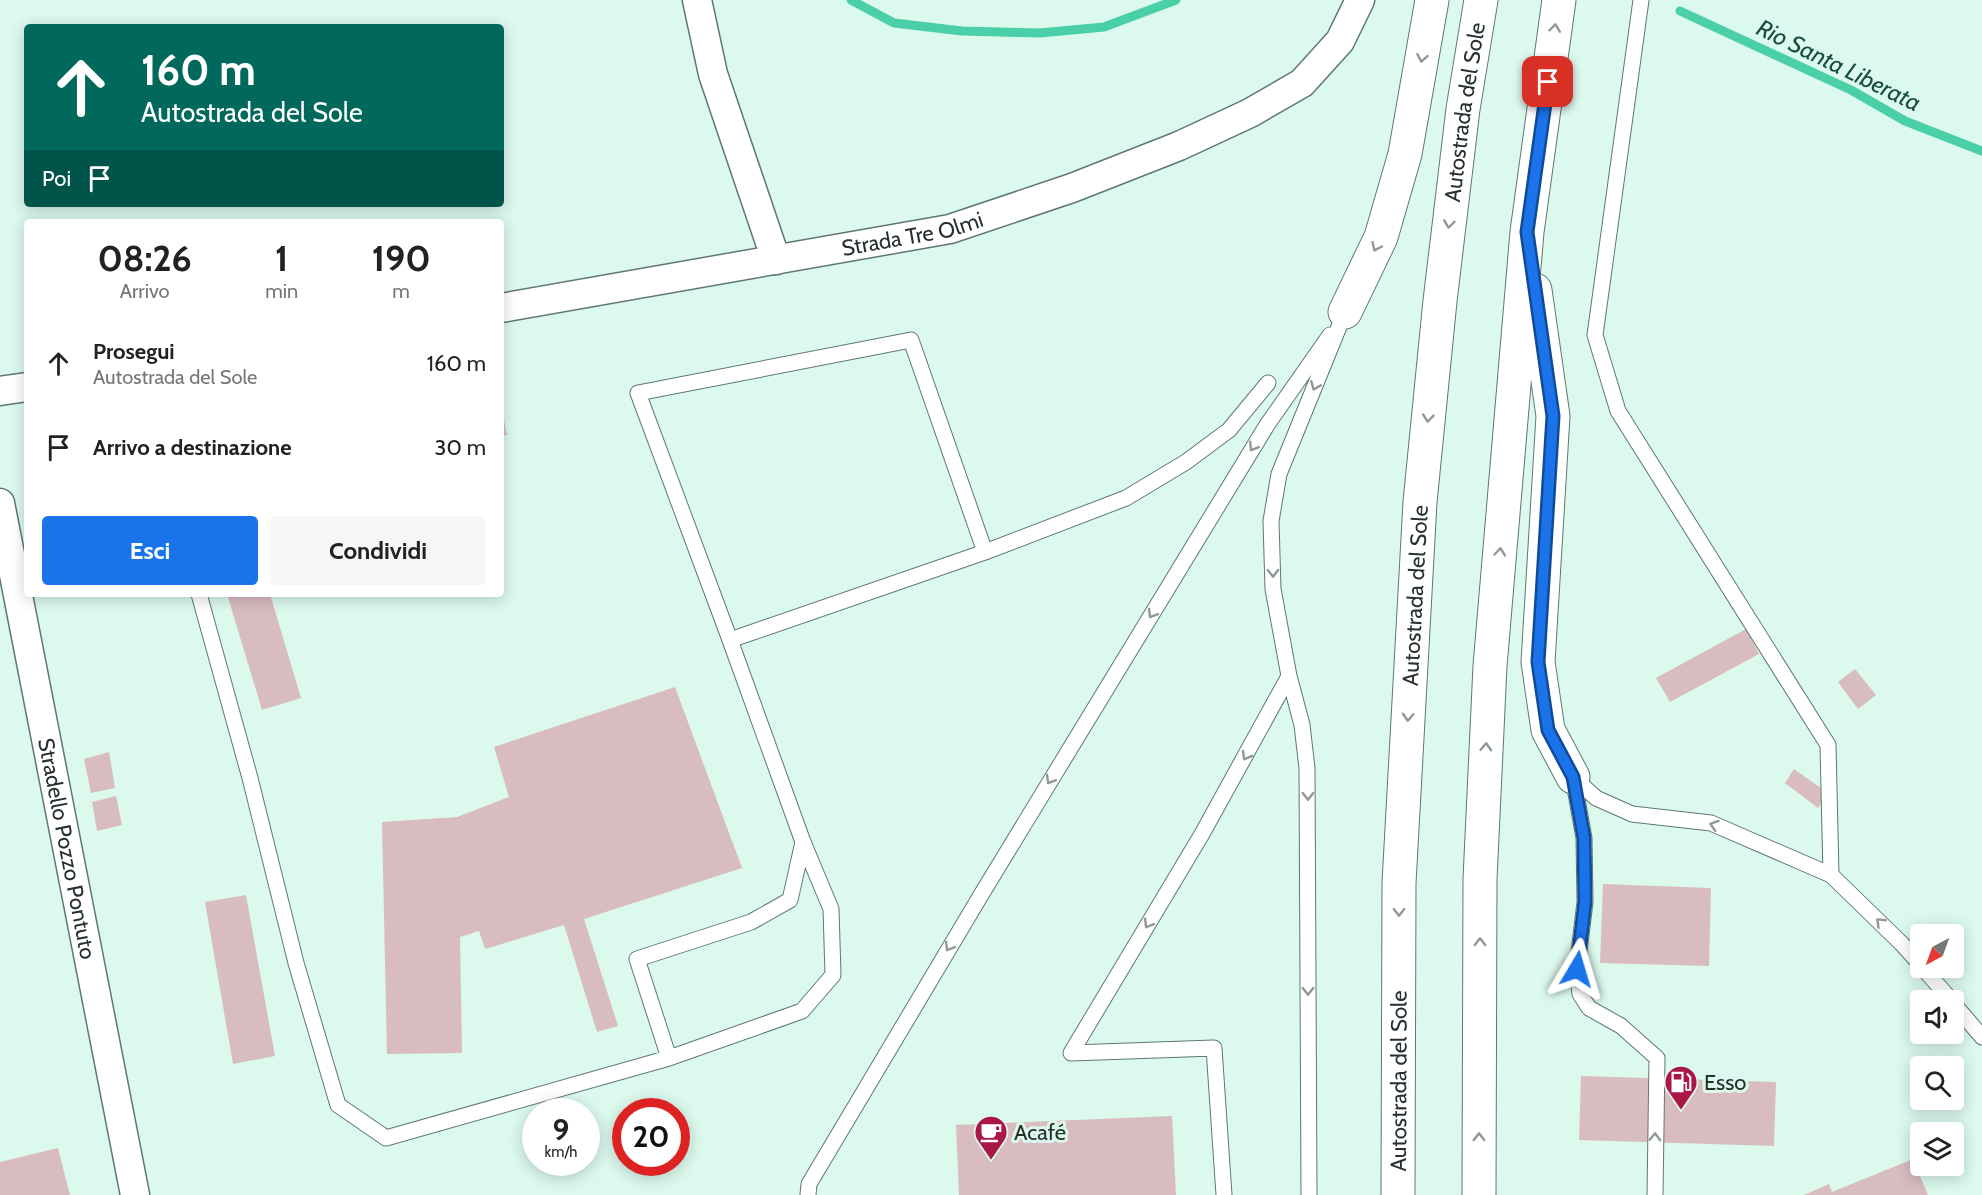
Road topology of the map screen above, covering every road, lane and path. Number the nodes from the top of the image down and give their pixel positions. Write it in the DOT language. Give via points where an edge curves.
graph roads {
  1 [pos="697,0"];
  2 [pos="1360,0"];
  3 [pos="1432,0"];
  4 [pos="1481,0"];
  5 [pos="1558,0"];
  6 [pos="1641,0"];
  7 [pos="1527,232"];
  8 [pos="776,260"];
  9 [pos="504,307"];
  10 [pos="1345,312"];
  11 [pos="1268,382"];
  12 [pos="24,387"];
  13 [pos="0,391"];
  14 [pos="0,503"];
  15 [pos="985,552"];
  16 [pos="200,597"];
  17 [pos="730,640"];
  18 [pos="1289,676"];
  19 [pos="1573,777"];
  20 [pos="804,842"];
  21 [pos="1831,875"];
  22 [pos="1910,953"];
  23 [pos="1931,978"];
  24 [pos="1942,990"];
  25 [pos="1964,1016"];
  26 [pos="1982,1037"];
  27 [pos="669,1058"];
  28 [pos="135,1195"];
  29 [pos="808,1195"];
  30 [pos="1224,1195"];
  31 [pos="1309,1195"];
  32 [pos="1398,1195"];
  33 [pos="1479,1195"];
  34 [pos="1655,1195"];
  1 -- 8 [label="street" via="713,74"];
  2 -- 8 [label="street, Strada Tre Olmi" via="1340,41 1302,83 1179,146 1072,188 950,229"];
  3 -- 10 [label="highway, one-way" via="1405,154 1381,237"];
  4 -- 32 [label="highway, Autostrada del Sole, one-way" via="1460,132 1420,502 1399,883"];
  7 -- 5 [label="highway, one-way"];
  6 -- 21 [label="lane" via="1595,335 1618,411 1828,745"];
  7 -- 19 [label="highway" via="1553,416 1538,662 1548,730"];
  33 -- 7 [label="highway, one-way" via="1480,879 1490,666"];
  8 -- 9 [label="street, Strada Tre Olmi"];
  10 -- 18 [label="lane, one-way" via="1279,474 1271,521 1273,589"];
  10 -- 29 [label="lane, one-way" via="1267,425 1173,578 809,1184"];
  11 -- 15 [label="lane" via="1229,430 1186,462 1126,498"];
  12 -- 13 [label="street"];
  14 -- 28 [label="street, Stradello Pozzo Pontuto"];
  15 -- 17 [label="lane"];
  15 -- 17 [label="lane" via="911,340 638,393"];
  16 -- 27 [label="lane" via="296,963 338,1105 386,1137"];
  17 -- 20 [label="lane"];
  18 -- 30 [label="lane, one-way" via="1202,834 1071,1053 1214,1048"];
  18 -- 31 [label="lane, one-way" via="1302,725 1307,768"];
  21 -- 19 [label="lane, one-way" via="1711,823 1632,814 1596,798"];
  34 -- 19 [label="lane, one-way" via="1657,1058 1622,1026 1589,1008 1580,994 1577,969 1585,902 1584,838"];
  20 -- 27 [label="lane" via="831,909 833,975 802,1011"];
  20 -- 27 [label="lane" via="790,900 751,922 637,959"];
  22 -- 21 [label="lane, one-way"];
  23 -- 24 [label="lane"];
  25 -- 26 [label="lane"];
}
